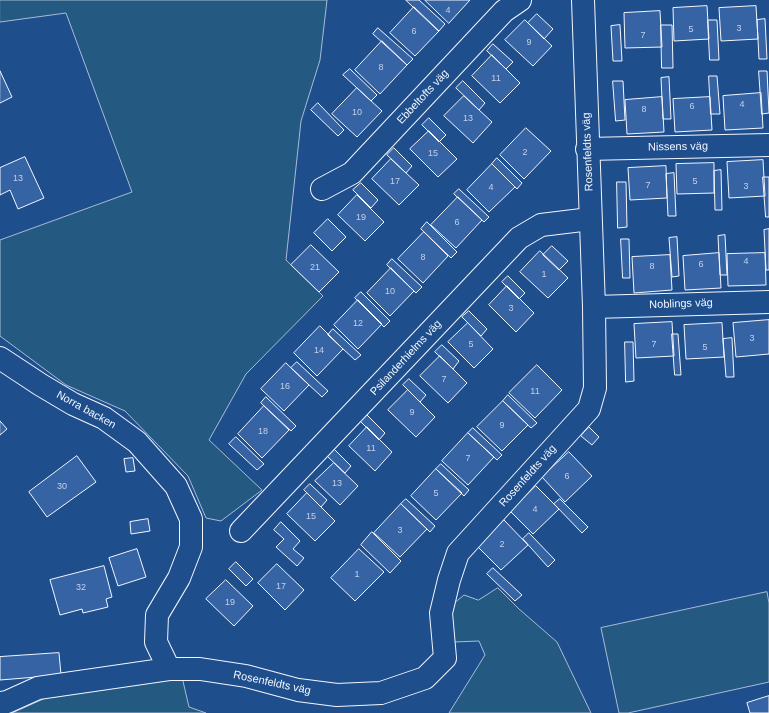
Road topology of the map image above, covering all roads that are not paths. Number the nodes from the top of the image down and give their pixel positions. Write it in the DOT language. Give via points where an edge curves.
graph roads {
  1 [pos="520,0"];
  2 [pos="583,0"];
  3 [pos="769,145"];
  4 [pos="587,149"];
  5 [pos="322,189"];
  6 [pos="590,219"];
  7 [pos="769,302"];
  8 [pos="594,307"];
  9 [pos="0,358"];
  10 [pos="241,531"];
  11 [pos="169,669"];
  12 [pos="0,703"];
  1 -- 5 [label="street, Ebbeltofts väg" via="504,11 352,173"];
  2 -- 4 [label="street, Rosenfeldts väg"];
  3 -- 4 [label="street, Nissens väg"];
  4 -- 6 [label="street, Rosenfeldts väg"];
  6 -- 8 [label="street, Rosenfeldts väg"];
  6 -- 10 [label="street, Psilanderhielms väg" via="541,225 519,238"];
  7 -- 8 [label="street, Noblings väg"];
  8 -- 11 [label="street, Rosenfeldts väg" via="595,388 589,409 458,553 441,613 445,658 425,678 381,692 337,695 298,690 246,676 200,669"];
  9 -- 11 [label="street, Norra backen" via="73,404 104,418 137,442 176,486 191,519 191,547 178,578 157,616 156,642"];
  11 -- 12 [label="street" via="38,688"];
}
